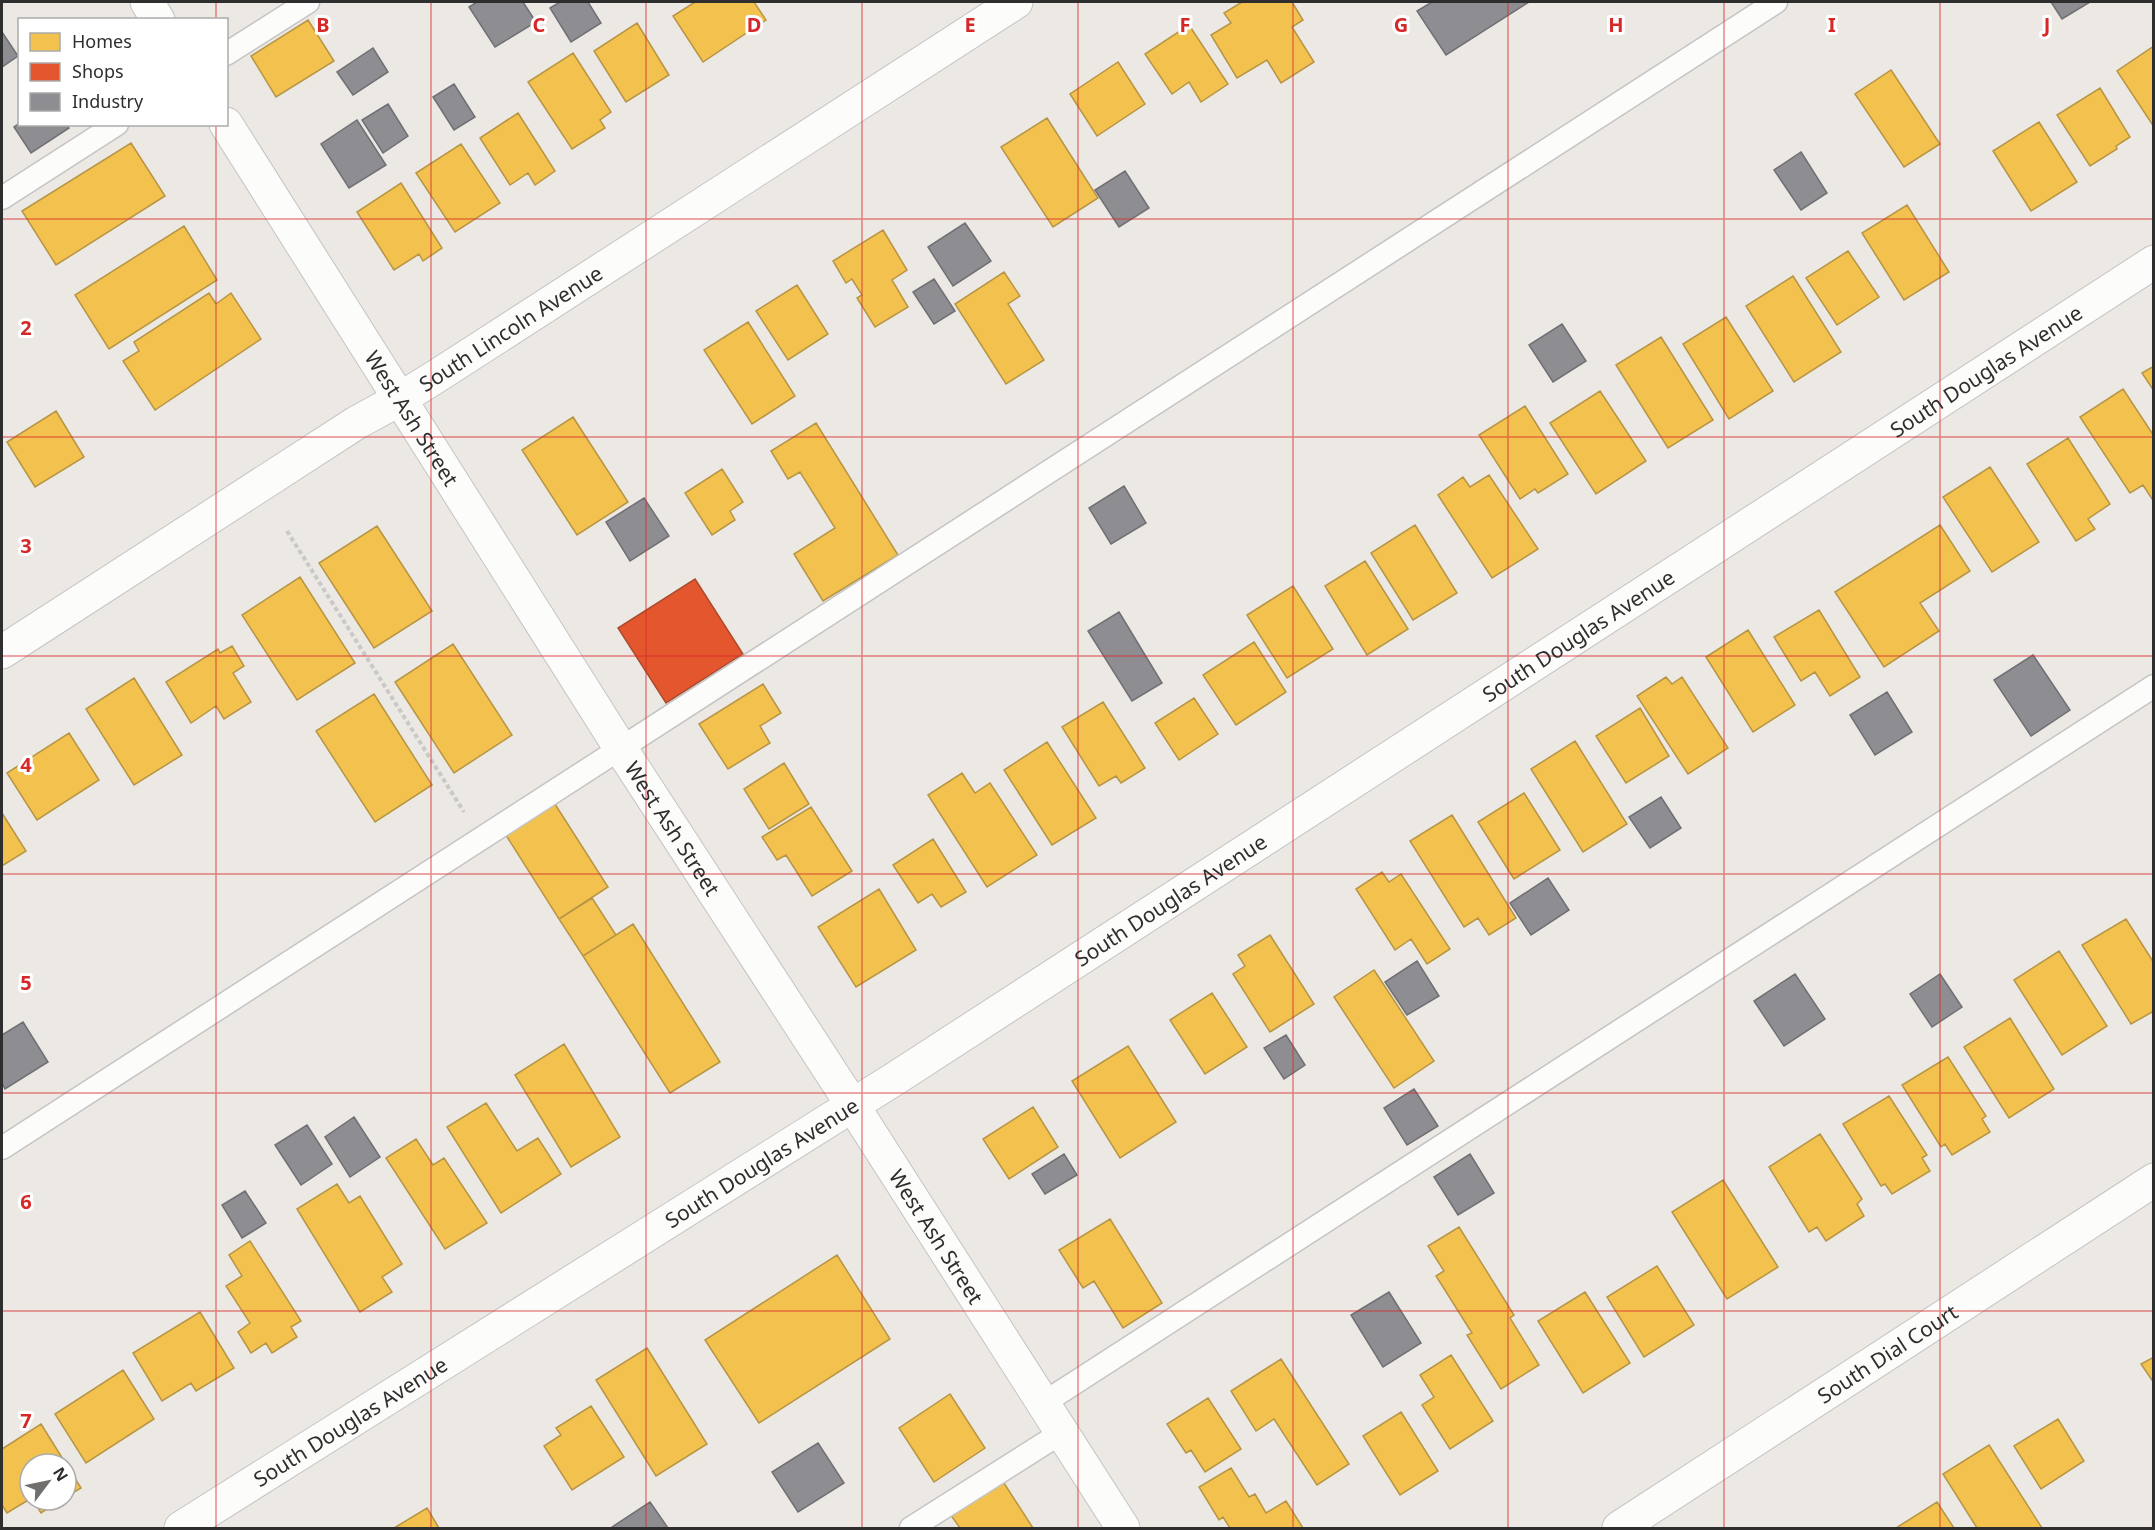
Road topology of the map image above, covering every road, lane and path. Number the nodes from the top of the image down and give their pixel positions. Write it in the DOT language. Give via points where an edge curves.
graph roads {
  1 [pos="147,2"];
  2 [pos="308,2"];
  3 [pos="1016,2"];
  4 [pos="1776,2"];
  5 [pos="157,18"];
  6 [pos="228,53"];
  7 [pos="114,126"];
  8 [pos="227,126"];
  9 [pos="2,198"];
  10 [pos="2154,262"];
  11 [pos="400,399"];
  12 [pos="287,531"];
  13 [pos="2,652"];
  14 [pos="2154,686"];
  15 [pos="621,748"];
  16 [pos="481,839"];
  17 [pos="853,1106"];
  18 [pos="2,1148"];
  19 [pos="2154,1180"];
  20 [pos="1042,1404"];
  21 [pos="1061,1433"];
  22 [pos="181,1528"];
  23 [pos="911,1528"];
  24 [pos="1123,1528"];
  25 [pos="1619,1528"];
  1 -- 5 [label="street"];
  2 -- 6 [label="lane"];
  3 -- 11 [label="street, South Lincoln Avenue"];
  4 -- 15 [label="lane"];
  7 -- 9 [label="lane"];
  8 -- 11 [label="street, West Ash Street"];
  10 -- 17 [label="street, South Douglas Avenue"];
  11 -- 13 [label="street, South Lincoln Avenue" via="356,423"];
  11 -- 15 [label="street, West Ash Street"];
  12 -- 16 [label="path"];
  14 -- 20 [label="lane"];
  15 -- 16 [label="lane"];
  15 -- 17 [label="street, West Ash Street"];
  16 -- 18 [label="lane"];
  17 -- 20 [label="street, West Ash Street"];
  17 -- 22 [label="street, South Douglas Avenue"];
  19 -- 25 [label="street, South Dial Court"];
  20 -- 21 [label="street, West Ash Street"];
  21 -- 23 [label="lane"];
  21 -- 24 [label="street, West Ash Street"];
}
